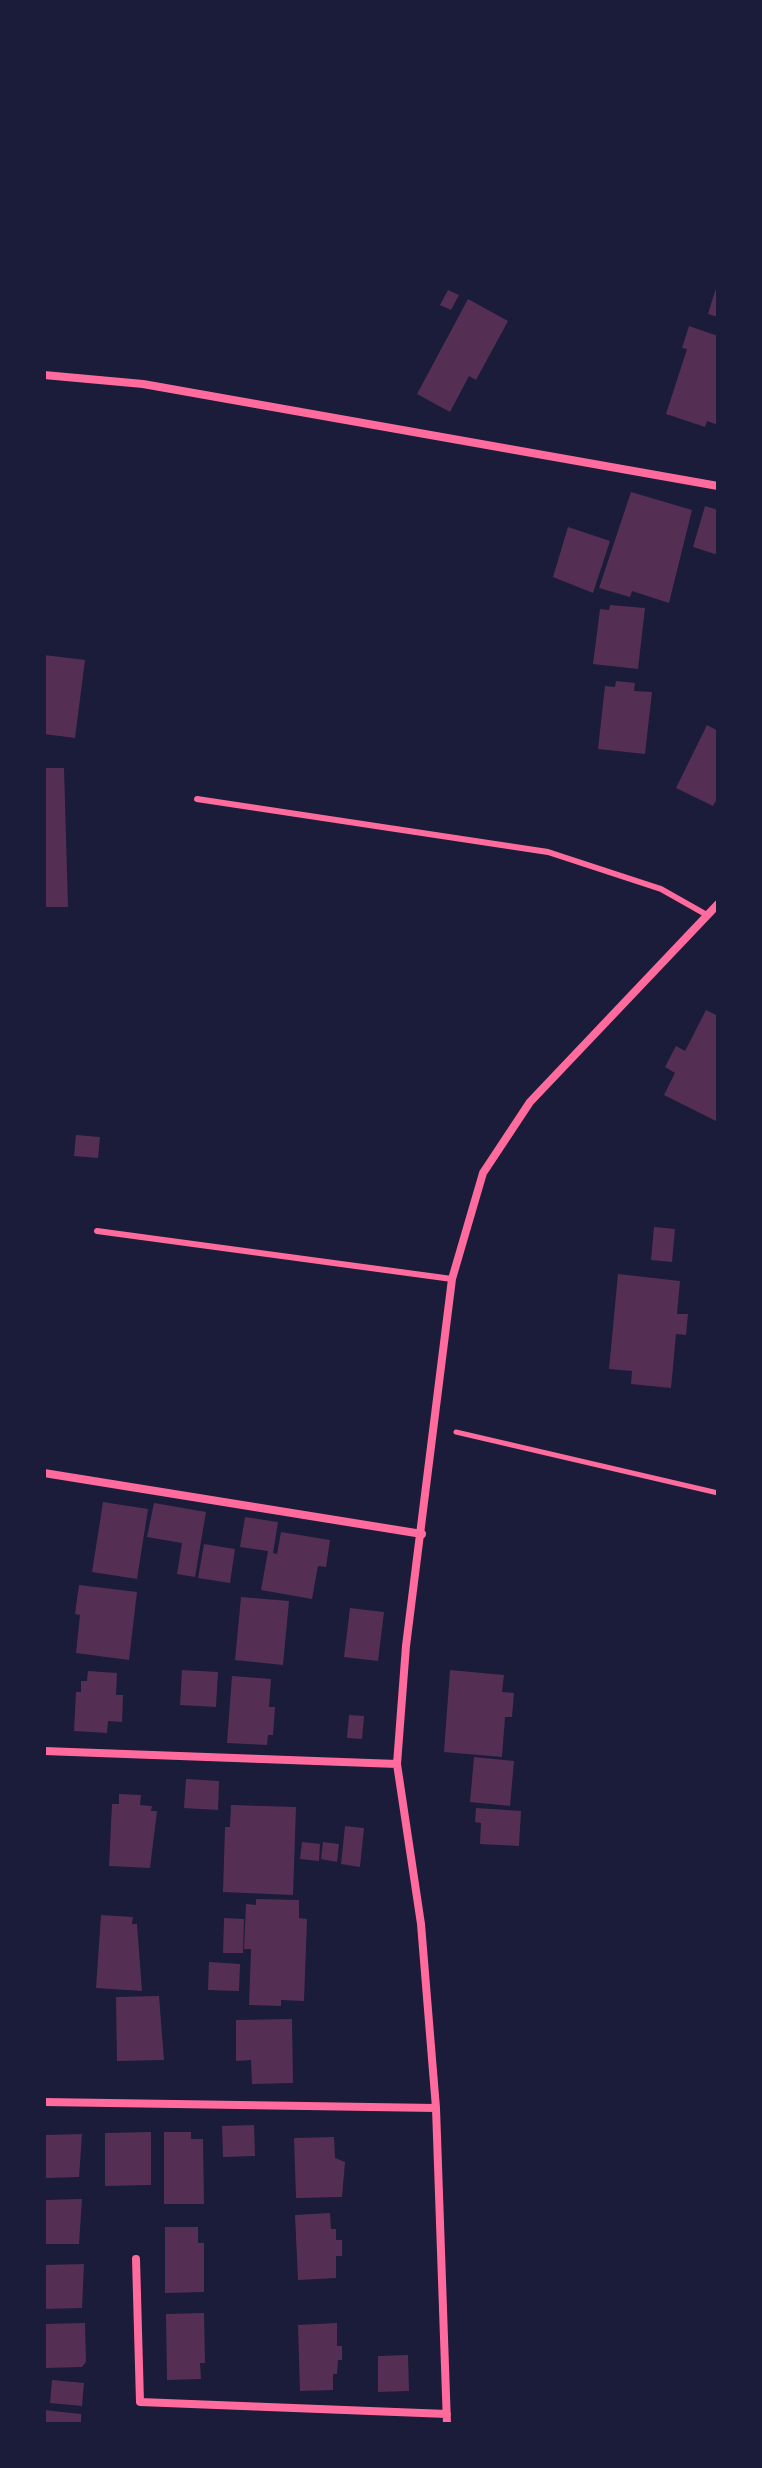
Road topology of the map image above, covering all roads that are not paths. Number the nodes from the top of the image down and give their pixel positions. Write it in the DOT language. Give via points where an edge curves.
graph roads {
  1 [pos="44,375"];
  2 [pos="718,486"];
  3 [pos="197,799"];
  4 [pos="718,904"];
  5 [pos="707,915"];
  6 [pos="97,1231"];
  7 [pos="452,1279"];
  8 [pos="44,1473"];
  9 [pos="422,1534"];
  10 [pos="44,1751"];
  11 [pos="397,1764"];
  12 [pos="44,2102"];
  13 [pos="436,2108"];
  14 [pos="136,2259"];
  15 [pos="447,2419"];
  1 -- 2 [label="street" via="143,384"];
  3 -- 5 [label="lane" via="548,852 661,889"];
  4 -- 5 [label="street"];
  5 -- 7 [label="street" via="530,1102 483,1173"];
  6 -- 7 [label="lane"];
  7 -- 9 [label="street"];
  8 -- 9 [label="street"];
  9 -- 11 [label="street"];
  10 -- 11 [label="street"];
  11 -- 13 [label="street" via="421,1924"];
  12 -- 13 [label="street"];
  13 -- 15 [label="street"];
  14 -- 15 [label="street" via="140,2402"];
}
